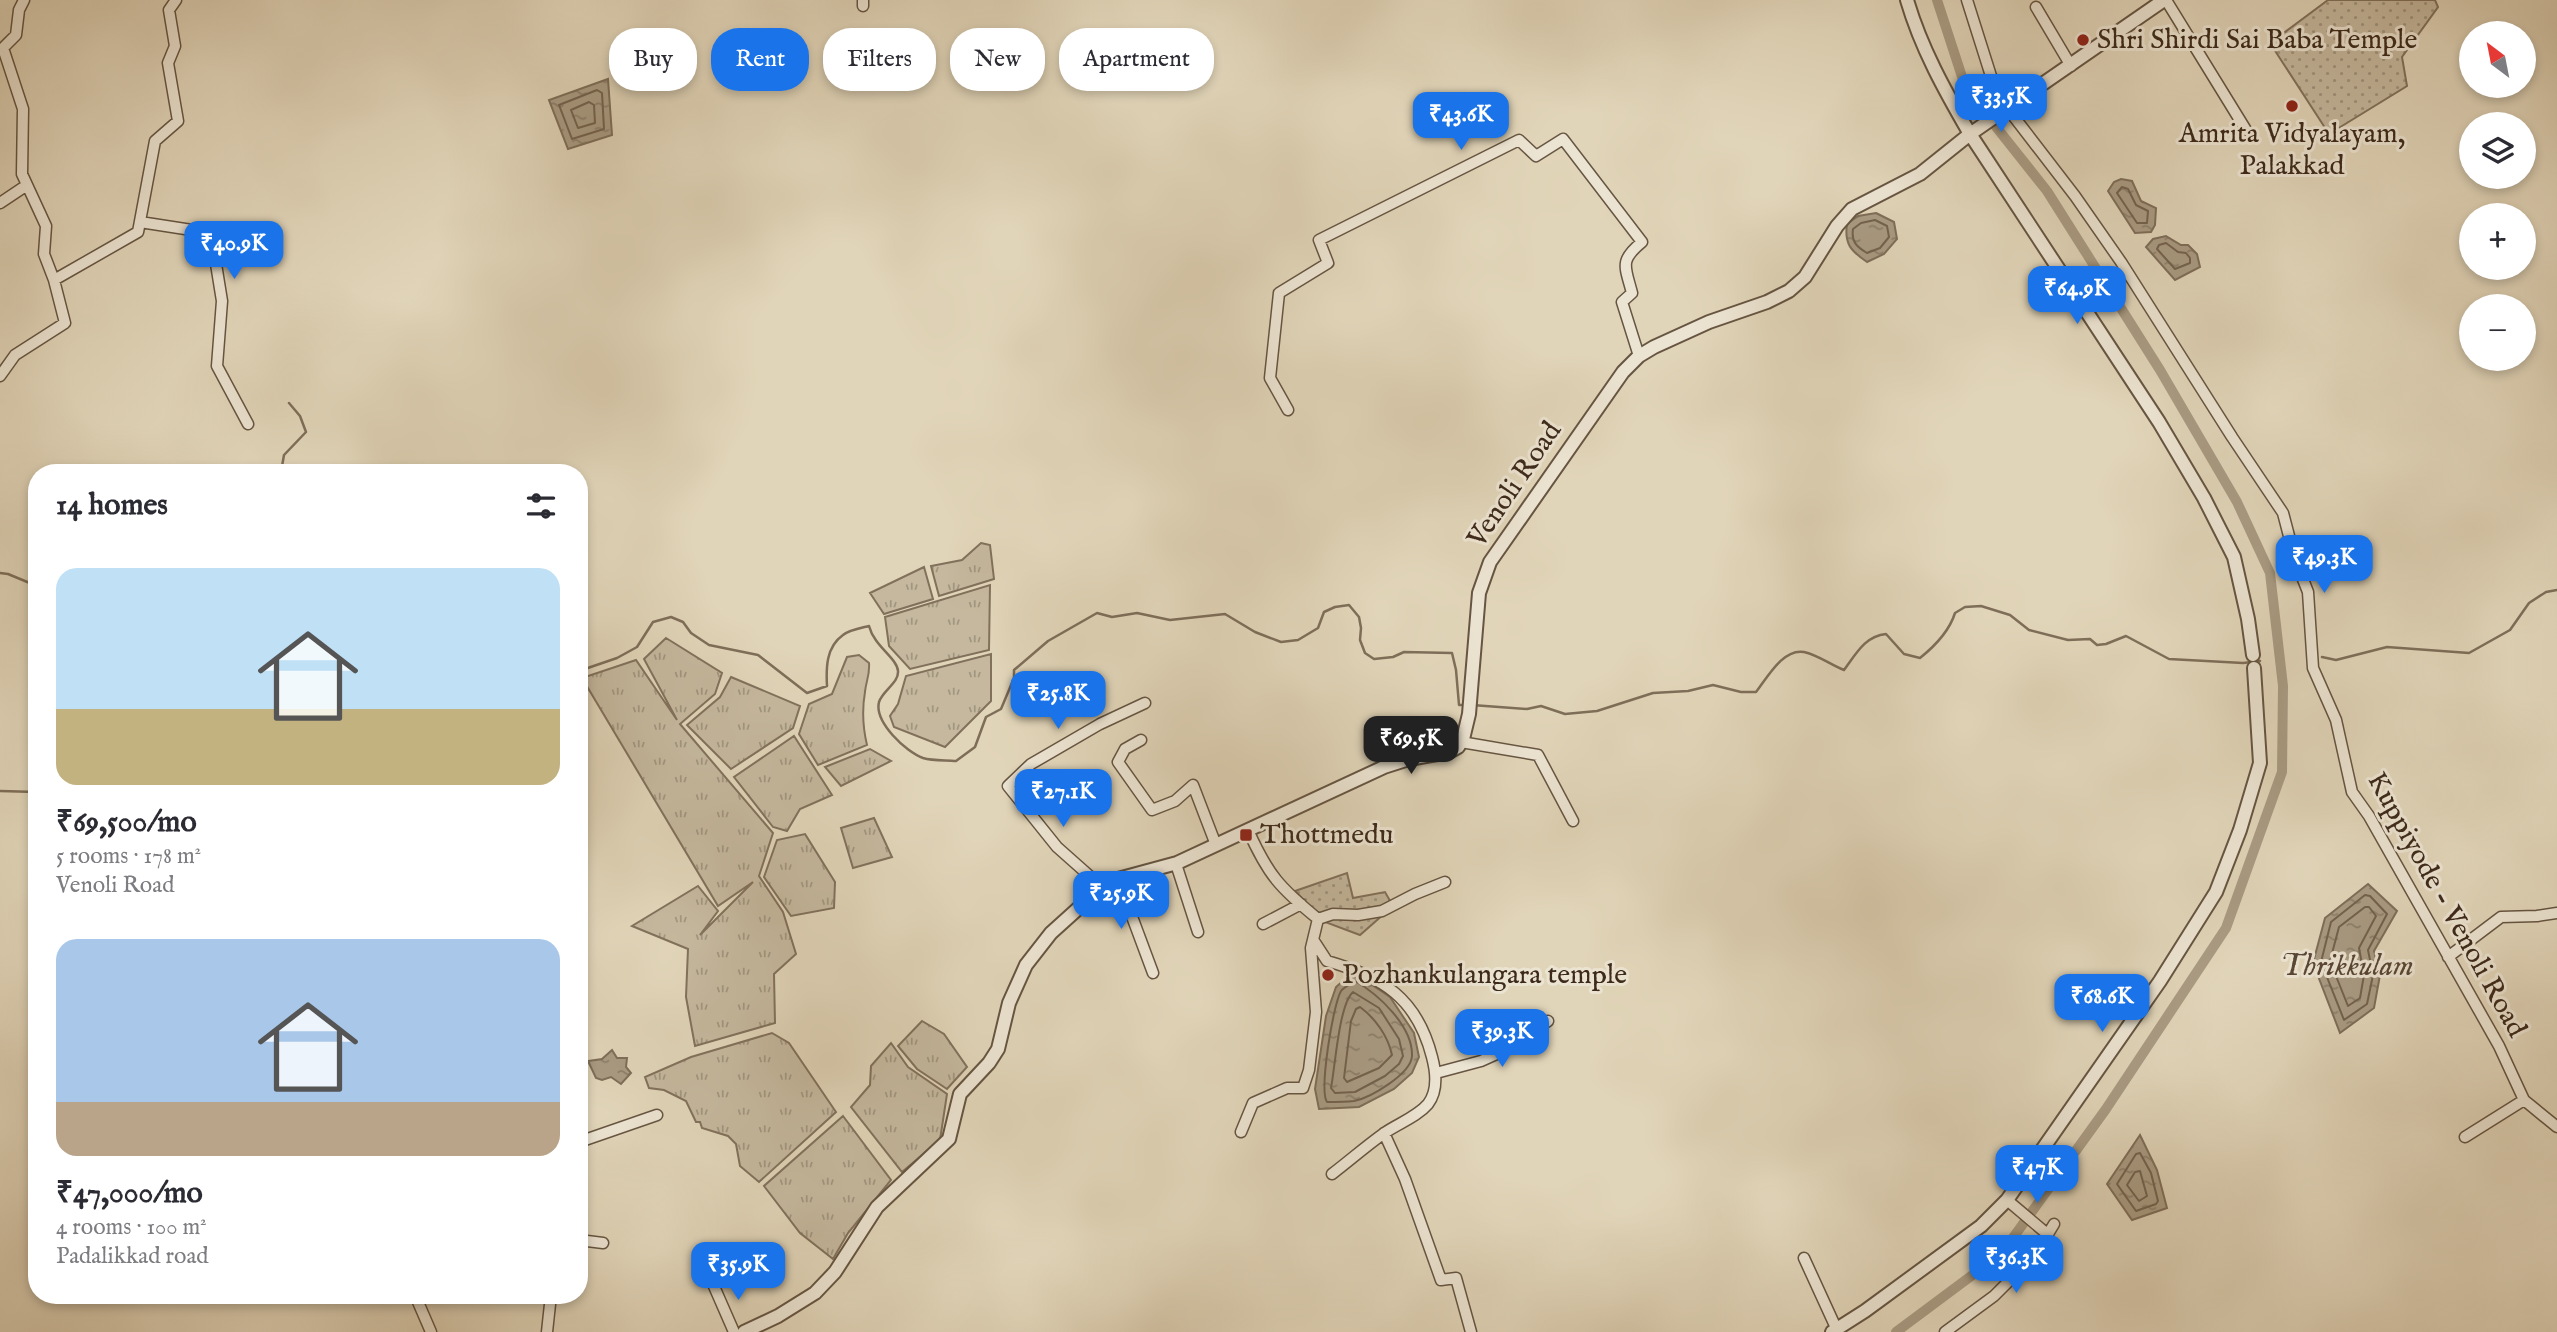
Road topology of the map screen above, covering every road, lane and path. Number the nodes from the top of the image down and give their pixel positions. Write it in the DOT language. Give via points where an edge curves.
graph roads {
  1 [pos="24,0"];
  2 [pos="176,0"];
  3 [pos="1908,0"];
  4 [pos="1967,0"];
  5 [pos="2165,0"];
  6 [pos="2036,6"];
  7 [pos="2071,66"];
  8 [pos="2007,109"];
  9 [pos="2246,130"];
  10 [pos="1973,132"];
  11 [pos="27,185"];
  12 [pos="0,203"];
  13 [pos="140,222"];
  14 [pos="54,280"];
  15 [pos="1639,356"];
  16 [pos="0,376"];
  17 [pos="1288,410"];
  18 [pos="248,424"];
  19 [pos="1145,703"];
  20 [pos="1141,740"];
  21 [pos="1461,742"];
  22 [pos="1573,821"];
  23 [pos="1248,830"];
  24 [pos="1216,845"];
  25 [pos="1176,864"];
  26 [pos="1118,880"];
  27 [pos="1444,882"];
  28 [pos="1102,887"];
  29 [pos="1301,904"];
  30 [pos="2557,913"];
  31 [pos="1318,919"];
  32 [pos="1263,924"];
  33 [pos="1198,932"];
  34 [pos="1314,941"];
  35 [pos="2448,957"];
  36 [pos="1327,961"];
  37 [pos="1313,965"];
  38 [pos="1153,973"];
  39 [pos="1548,1021"];
  40 [pos="1436,1073"];
  41 [pos="2524,1100"];
  42 [pos="657,1115"];
  43 [pos="2557,1126"];
  44 [pos="1241,1132"];
  45 [pos="1384,1133"];
  46 [pos="2465,1137"];
  47 [pos="588,1139"];
  48 [pos="1332,1174"];
  49 [pos="2007,1199"];
  50 [pos="2054,1224"];
  51 [pos="2046,1233"];
  52 [pos="588,1241"];
  53 [pos="603,1243"];
  54 [pos="1804,1258"];
  55 [pos="713,1284"];
  56 [pos="419,1304"];
  57 [pos="550,1304"];
  58 [pos="1834,1331"];
  59 [pos="431,1332"];
  60 [pos="547,1332"];
  61 [pos="734,1332"];
  62 [pos="744,1332"];
  63 [pos="1471,1332"];
  64 [pos="1945,1332"];
  1 -- 11 [label="street" via="16,35 3,48 23,109 22,174"];
  2 -- 13 [label="street" via="169,10 175,46 168,63 178,121 155,141"];
  3 -- 10 [label="street" via="1942,86"];
  4 -- 8 [label="street, Kuppiyode - Venoli Road" via="1991,76"];
  5 -- 7 [label="street, Venoli Road"];
  5 -- 9 [label="street"];
  6 -- 7 [label="street"];
  7 -- 8 [label="street, Venoli Road"];
  8 -- 10 [label="street, Venoli Road"];
  8 -- 35 [label="street, Kuppiyode - Venoli Road" via="2121,262 2283,513 2308,592 2313,668 2336,720 2352,792"];
  10 -- 15 [label="street, Venoli Road" via="1920,174 1852,209 1805,277 1789,291"];
  10 -- 49 [label="street" via="2152,411 2234,557 2248,619 2260,763 2216,892 2160,981"];
  11 -- 12 [label="street"];
  11 -- 14 [label="street" via="46,226 44,254"];
  13 -- 14 [label="street" via="138,232"];
  13 -- 18 [label="street" via="211,233 222,301 217,366"];
  14 -- 16 [label="street" via="65,323 15,355"];
  15 -- 17 [label="street" via="1622,302 1632,293 1624,264 1642,242 1563,139 1536,156 1519,140 1319,240 1328,263 1279,293 1270,378"];
  15 -- 21 [label="street, Venoli Road" via="1623,372 1490,562 1479,593 1469,715"];
  19 -- 28 [label="street" via="1031,764 1008,786 1058,847"];
  20 -- 24 [label="street" via="1125,749 1118,762 1152,810 1175,801 1193,785"];
  21 -- 22 [label="street" via="1538,755"];
  21 -- 23 [label="street" via="1449,752 1384,767"];
  23 -- 24 [label="street"];
  23 -- 29 [label="street" via="1262,863"];
  24 -- 25 [label="street"];
  25 -- 26 [label="street"];
  25 -- 33 [label="street"];
  26 -- 28 [label="street"];
  26 -- 38 [label="street"];
  27 -- 31 [label="street" via="1381,911"];
  28 -- 62 [label="street" via="1051,933 1026,965 1009,1003 998,1049 960,1094 950,1139 877,1207 835,1272 815,1293"];
  29 -- 31 [label="street"];
  29 -- 32 [label="street"];
  30 -- 35 [label="street" via="2501,917"];
  31 -- 34 [label="street"];
  34 -- 36 [label="street"];
  34 -- 37 [label="street"];
  35 -- 41 [label="street, Kuppiyode - Venoli Road"];
  36 -- 37 [label="street"];
  36 -- 40 [label="street" via="1362,971 1415,1013"];
  37 -- 44 [label="street" via="1316,1013 1303,1087 1287,1088 1253,1103"];
  39 -- 40 [label="street" via="1481,1062"];
  40 -- 45 [label="street" via="1429,1103"];
  41 -- 43 [label="street, Kuppiyode - Venoli Road"];
  41 -- 46 [label="street"];
  42 -- 47 [label="street"];
  45 -- 48 [label="street"];
  45 -- 63 [label="street" via="1441,1280 1456,1278"];
  49 -- 51 [label="street"];
  49 -- 58 [label="street" via="1981,1226"];
  50 -- 51 [label="street"];
  51 -- 64 [label="street" via="2036,1254 1994,1296"];
  52 -- 53 [label="street"];
  54 -- 58 [label="street"];
  55 -- 61 [label="street"];
  56 -- 59 [label="street"];
  57 -- 60 [label="street"];
}
